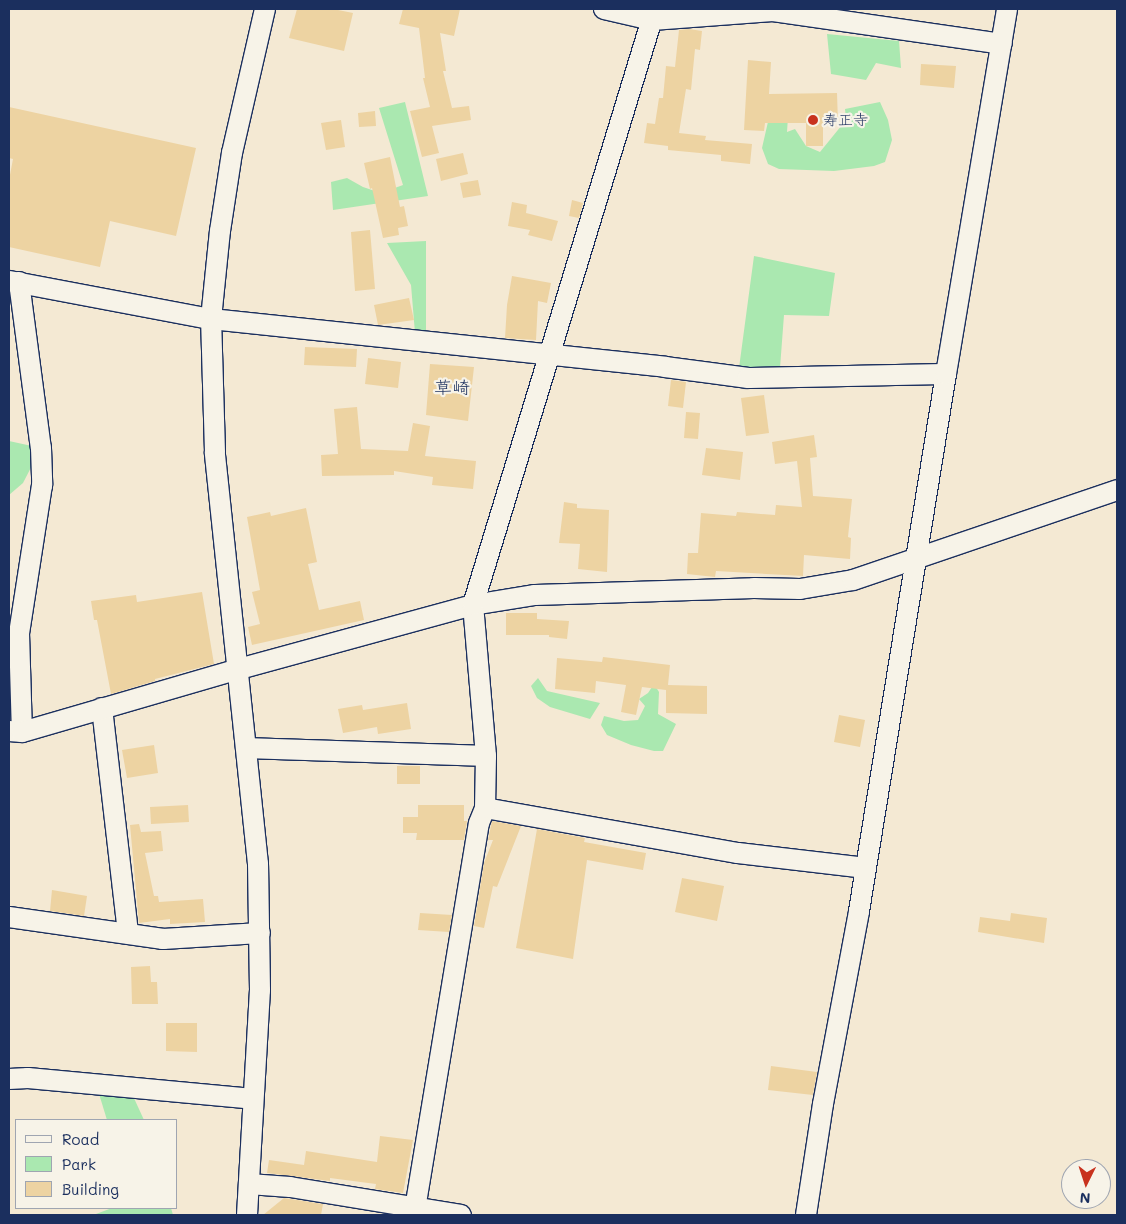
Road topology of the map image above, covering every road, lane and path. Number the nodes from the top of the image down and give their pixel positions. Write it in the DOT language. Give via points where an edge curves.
graph roads {
  1 [pos="265,9"];
  2 [pos="604,9"];
  3 [pos="1007,9"];
  4 [pos="654,14"];
  5 [pos="1002,44"];
  6 [pos="14,281"];
  7 [pos="211,319"];
  8 [pos="549,354"];
  9 [pos="946,374"];
  10 [pos="1117,490"];
  11 [pos="916,558"];
  12 [pos="474,605"];
  13 [pos="239,668"];
  14 [pos="102,708"];
  15 [pos="16,732"];
  16 [pos="247,748"];
  17 [pos="486,756"];
  18 [pos="485,808"];
  19 [pos="866,868"];
  20 [pos="9,917"];
  21 [pos="260,933"];
  22 [pos="128,934"];
  23 [pos="9,1079"];
  24 [pos="253,1099"];
  25 [pos="249,1184"];
  26 [pos="415,1211"];
  27 [pos="247,1215"];
  28 [pos="462,1215"];
  29 [pos="806,1215"];
  1 -- 7 [label="street" via="232,153"];
  2 -- 4 [label="street"];
  3 -- 5 [label="street"];
  4 -- 5 [label="street" via="773,11"];
  4 -- 8 [label="street"];
  5 -- 9 [label="street"];
  6 -- 7 [label="street"];
  6 -- 15 [label="street" via="41,448 42,485 18,633"];
  7 -- 8 [label="street"];
  7 -- 13 [label="street" via="215,452"];
  8 -- 9 [label="street" via="748,378"];
  8 -- 12 [label="street"];
  9 -- 11 [label="street"];
  10 -- 11 [label="street"];
  11 -- 12 [label="street" via="853,580 800,589 535,595"];
  11 -- 19 [label="street"];
  12 -- 13 [label="street"];
  12 -- 17 [label="street"];
  13 -- 14 [label="street"];
  13 -- 16 [label="street"];
  14 -- 15 [label="street"];
  14 -- 22 [label="street"];
  16 -- 17 [label="street"];
  16 -- 21 [label="street" via="258,864"];
  17 -- 18 [label="street"];
  18 -- 19 [label="street" via="721,851"];
  18 -- 26 [label="street" via="477,832"];
  19 -- 29 [label="street"];
  20 -- 22 [label="street"];
  21 -- 22 [label="street" via="163,938"];
  21 -- 24 [label="street"];
  23 -- 24 [label="street" via="28,1078"];
  24 -- 25 [label="street"];
  25 -- 26 [label="street" via="290,1187"];
  25 -- 27 [label="street"];
  26 -- 28 [label="street"];
}
